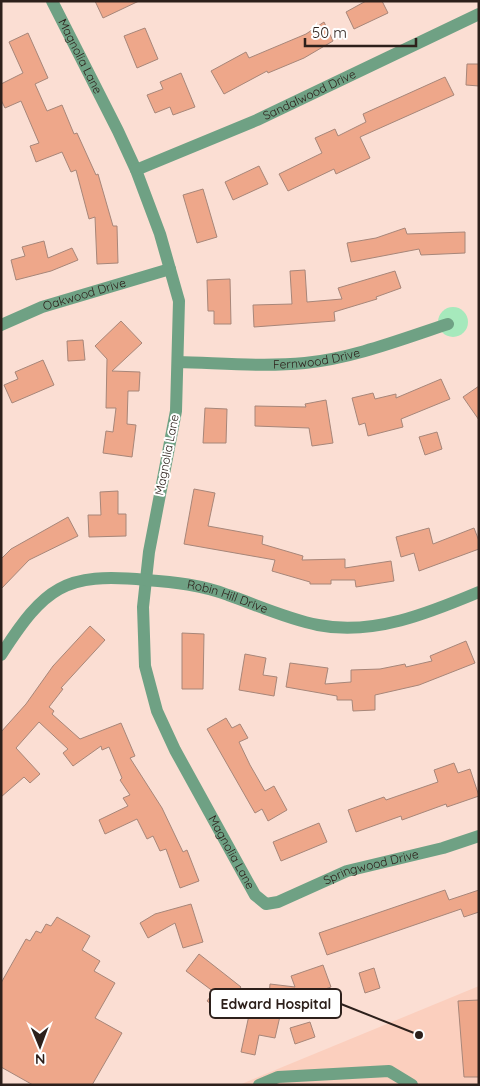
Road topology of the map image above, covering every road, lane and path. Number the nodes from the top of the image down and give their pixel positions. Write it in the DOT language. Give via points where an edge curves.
graph roads {
  1 [pos="52,1"];
  2 [pos="479,14"];
  3 [pos="136,170"];
  4 [pos="170,270"];
  5 [pos="1,324"];
  6 [pos="448,324"];
  7 [pos="178,362"];
  8 [pos="146,580"];
  9 [pos="479,592"];
  10 [pos="1,655"];
  11 [pos="479,836"];
  12 [pos="266,904"];
  13 [pos="258,1085"];
  14 [pos="412,1085"];
  1 -- 3 [label="street, Magnolia Lane"];
  2 -- 3 [label="street, Sandalwood Drive" via="257,120"];
  3 -- 4 [label="street, Magnolia Lane"];
  4 -- 5 [label="street, Oakwood Drive" via="42,307"];
  4 -- 7 [label="street, Magnolia Lane" via="178,301"];
  6 -- 7 [label="street, Fernwood Drive" via="383,346 306,363"];
  7 -- 8 [label="street, Magnolia Lane" via="176,411"];
  8 -- 9 [label="street, Robin Hill Drive" via="197,586 302,621 337,627 395,622 432,612"];
  8 -- 10 [label="street, Robin Hill Drive" via="91,578 66,585 30,612"];
  8 -- 12 [label="street, Magnolia Lane" via="142,640 157,711 174,750 254,895"];
  11 -- 12 [label="street, Springwood Drive" via="347,871 278,902"];
  13 -- 14 [label="street" via="278,1077 389,1071"];
}
